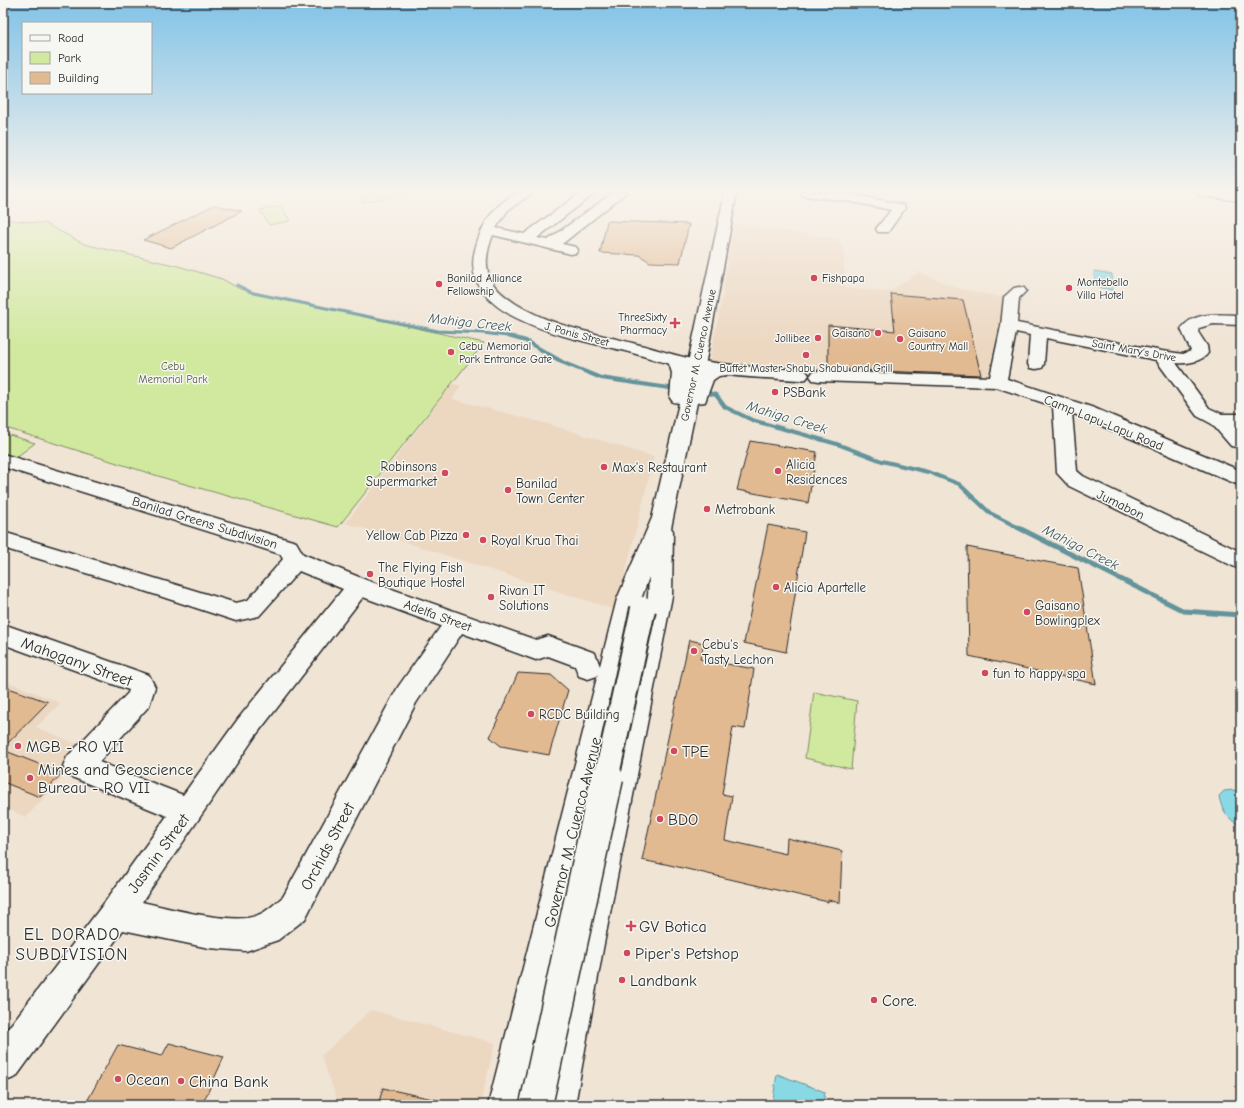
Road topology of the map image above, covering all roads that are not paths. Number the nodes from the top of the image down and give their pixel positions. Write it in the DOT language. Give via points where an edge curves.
graph roads {
  1 [pos="483,244"];
  2 [pos="546,244"];
  3 [pos="720,244"];
  4 [pos="551,245"];
  5 [pos="571,250"];
  6 [pos="1019,291"];
  7 [pos="1241,320"];
  8 [pos="1009,326"];
  9 [pos="1038,332"];
  10 [pos="1162,356"];
  11 [pos="1036,364"];
  12 [pos="800,374"];
  13 [pos="819,376"];
  14 [pos="693,378"];
  15 [pos="998,382"];
  16 [pos="1062,403"];
  17 [pos="1219,420"];
  18 [pos="1241,420"];
  19 [pos="1241,442"];
  20 [pos="3,460"];
  21 [pos="1241,479"];
  22 [pos="662,518"];
  23 [pos="3,540"];
  24 [pos="295,560"];
  25 [pos="1241,562"];
  26 [pos="358,586"];
  27 [pos="457,622"];
  28 [pos="3,634"];
  29 [pos="599,673"];
  30 [pos="189,811"];
  31 [pos="564,866"];
  32 [pos="603,873"];
  33 [pos="116,913"];
  34 [pos="546,940"];
  35 [pos="587,949"];
  36 [pos="3,1064"];
  37 [pos="506,1105"];
  38 [pos="536,1105"];
  39 [pos="558,1105"];
  1 -- 14 [label="street, J. Panis Street" via="481,276 489,290 524,316 549,328 676,361 681,373"];
  2 -- 4 [label="street"];
  3 -- 14 [label="street, Governor M. Cuenco Avenue"];
  4 -- 5 [label="street"];
  6 -- 8 [label="street" via="1012,297"];
  7 -- 10 [label="street, Saint Mary's Drive" via="1197,322 1189,329 1200,347 1200,353 1185,359"];
  8 -- 9 [label="street, Saint Mary's Drive"];
  8 -- 15 [label="street"];
  9 -- 10 [label="street, Saint Mary's Drive"];
  9 -- 11 [label="street"];
  10 -- 17 [label="street" via="1200,409"];
  12 -- 14 [label="street" via="728,370"];
  13 -- 15 [label="street, Camp Lapu-Lapu Road"];
  14 -- 22 [label="street, Governor M. Cuenco Avenue"];
  15 -- 16 [label="street, Camp Lapu-Lapu Road"];
  16 -- 21 [label="street, Camp Lapu-Lapu Road"];
  16 -- 25 [label="street, Jumabon" via="1067,473 1076,481"];
  17 -- 18 [label="street"];
  17 -- 19 [label="street" via="1238,442"];
  20 -- 24 [label="street, Banilad Greens Subdivision" via="288,548"];
  22 -- 29 [label="street, Governor M. Cuenco Avenue"];
  22 -- 32 [label="street, Governor M. Cuenco Avenue" via="660,596"];
  22 -- 38 [label="street, Governor M. Cuenco Avenue, bridge"];
  23 -- 24 [label="street" via="236,612 251,610 256,606"];
  24 -- 26 [label="street, Adelfa Street"];
  26 -- 27 [label="street, Adelfa Street"];
  26 -- 30 [label="street, Jasmin Street" via="248,726"];
  27 -- 29 [label="street, Adelfa Street" via="536,650 538,658 580,672"];
  27 -- 33 [label="street, Orchids Street" via="407,695 294,908 267,929 246,935 209,932"];
  28 -- 30 [label="street, Mahogany Street" via="140,683 140,698 77,766"];
  29 -- 31 [label="street, Governor M. Cuenco Avenue"];
  30 -- 33 [label="street, Jasmin Street"];
  31 -- 32 [label="street"];
  31 -- 34 [label="street, Governor M. Cuenco Avenue"];
  32 -- 35 [label="street, Governor M. Cuenco Avenue"];
  33 -- 36 [label="street, Jasmin Street"];
  34 -- 35 [label="street" via="551,951 560,958 578,957"];
  34 -- 37 [label="street, Governor M. Cuenco Avenue"];
  35 -- 39 [label="street, Governor M. Cuenco Avenue"];
}
